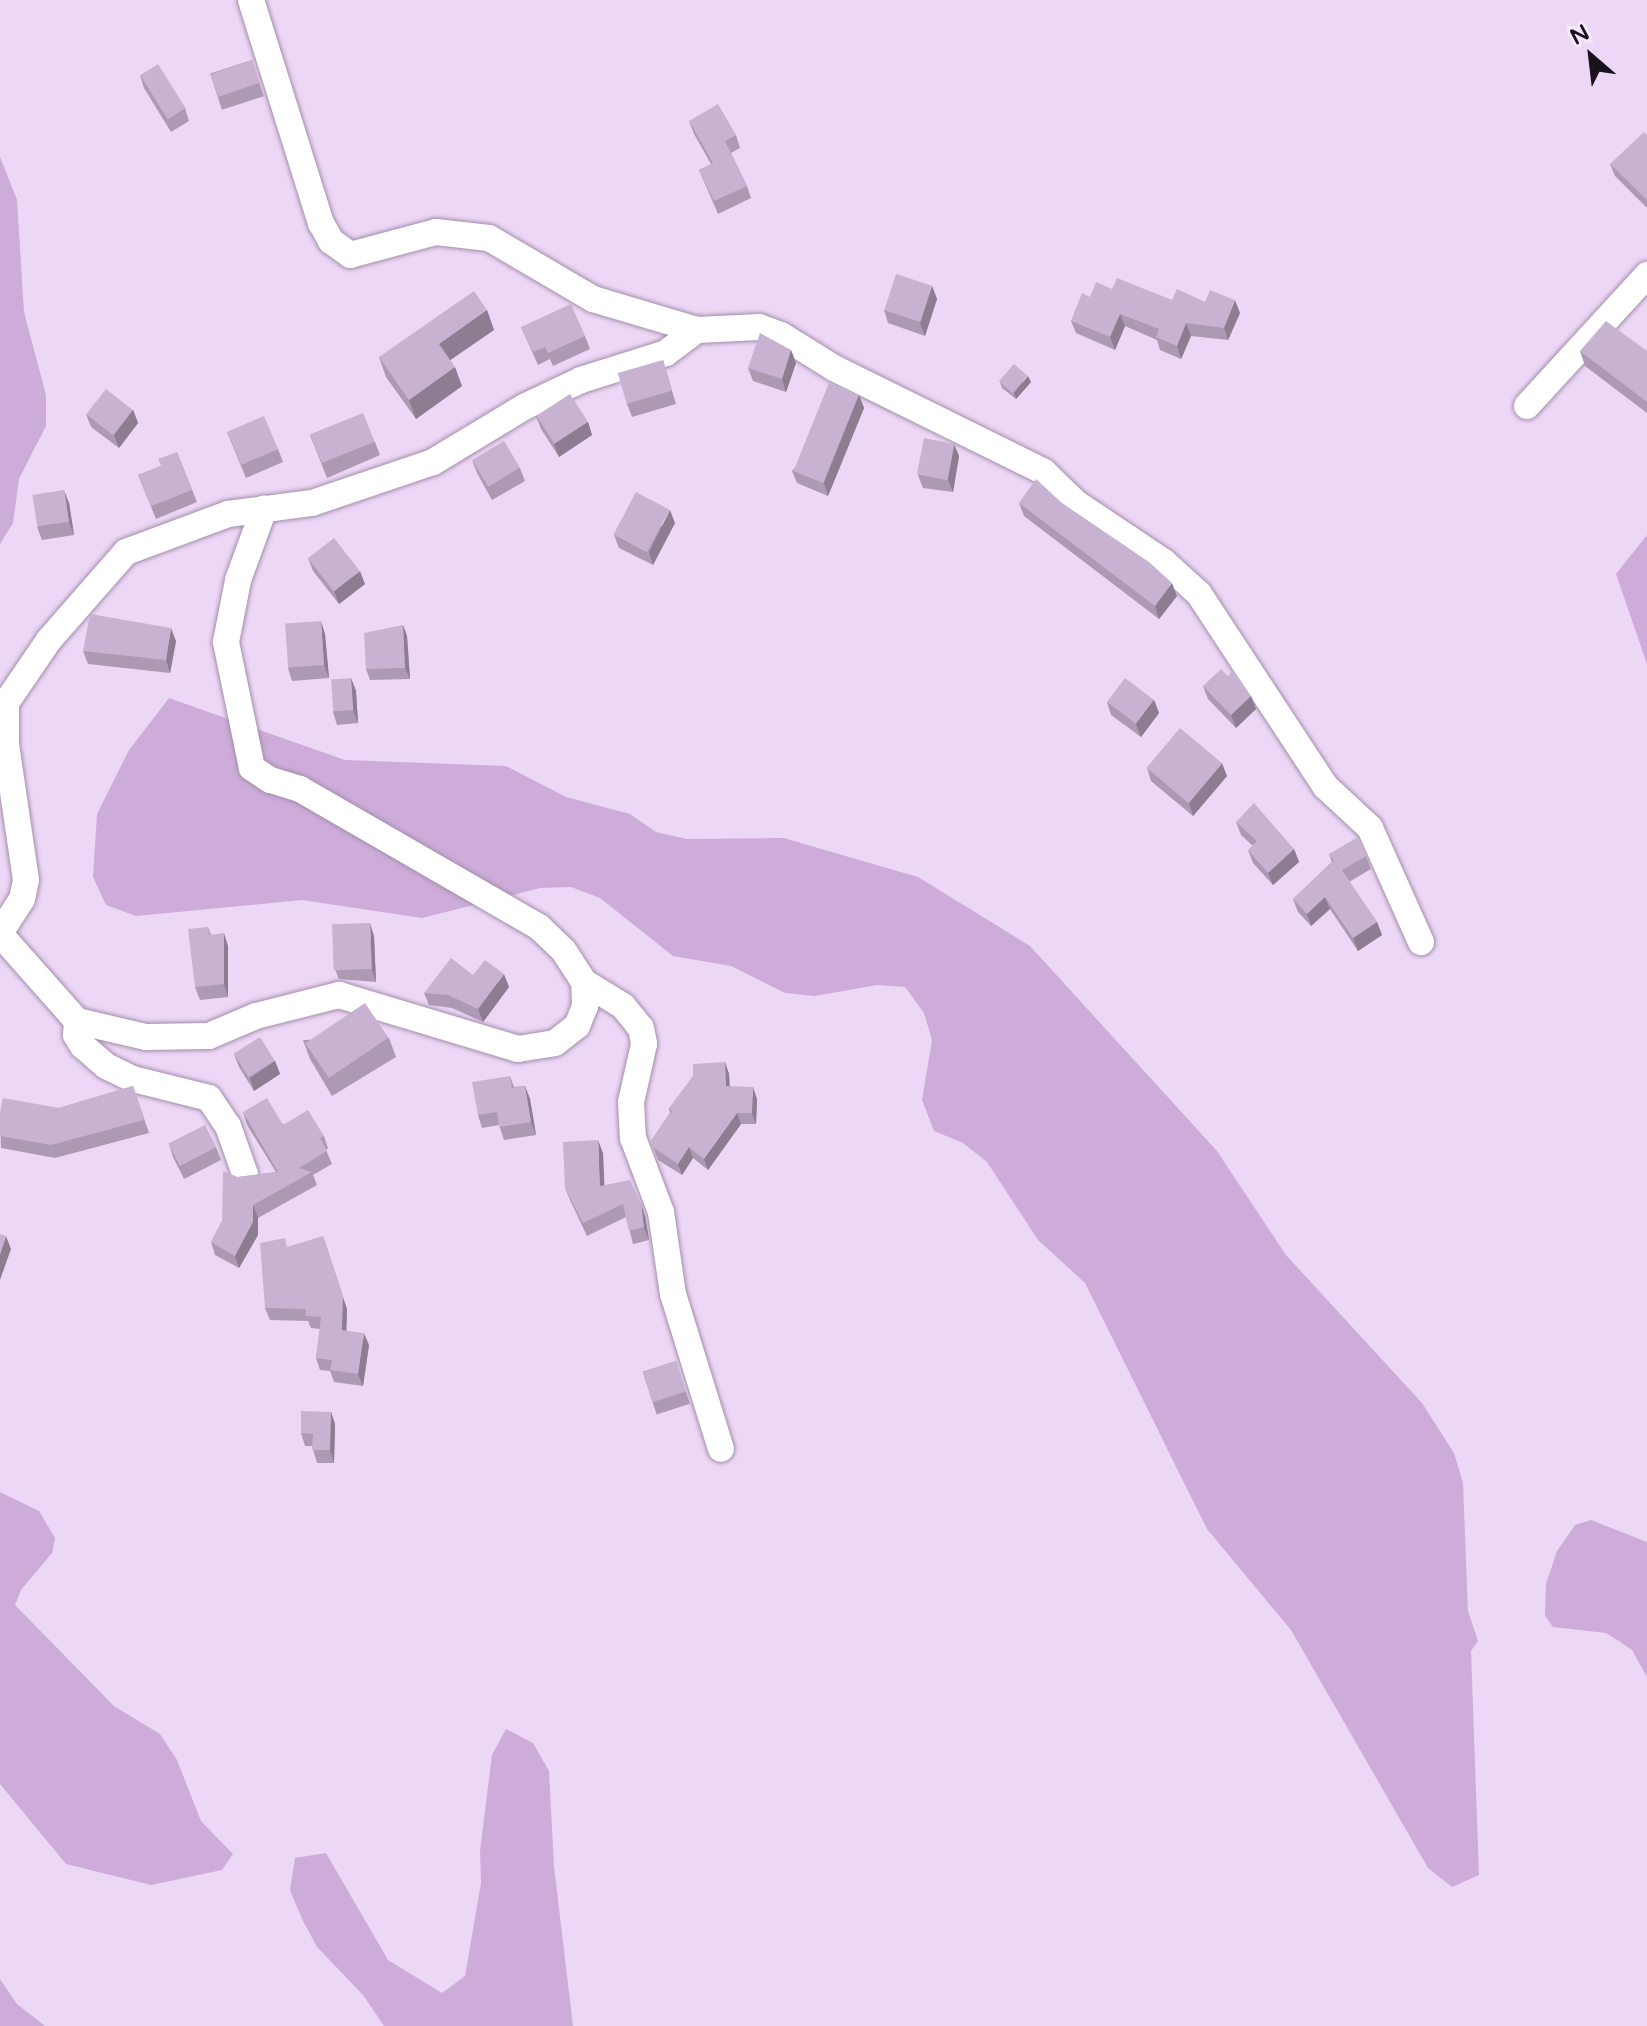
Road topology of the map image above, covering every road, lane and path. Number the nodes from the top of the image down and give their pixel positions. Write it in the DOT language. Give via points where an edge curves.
graph roads {
  1 [pos="251,0"];
  2 [pos="1647,275"];
  3 [pos="697,330"];
  4 [pos="1527,406"];
  5 [pos="264,509"];
  6 [pos="0,933"];
  7 [pos="1421,942"];
  8 [pos="584,982"];
  9 [pos="77,1021"];
  10 [pos="245,1174"];
  11 [pos="721,1449"];
  1 -- 3 [label="street" via="331,241 350,255 436,232 489,238 593,299"];
  2 -- 4 [label="street"];
  3 -- 5 [label="street" via="666,353 581,380 526,406 433,462 312,503"];
  3 -- 7 [label="street" via="759,327 781,335 834,368 1044,472 1076,503 1164,562 1199,594 1325,786 1370,828"];
  5 -- 6 [label="street" via="228,514 126,552 22,674 6,703 6,745 26,880 22,899"];
  5 -- 8 [label="street" via="238,580 226,642 252,768 300,789 539,927 563,950"];
  6 -- 9 [label="street"];
  8 -- 9 [label="street" via="585,1006 577,1026 555,1043 518,1049 339,995 256,1016 209,1036 146,1037"];
  8 -- 11 [label="street" via="623,1006 641,1028 644,1044 631,1102 633,1138 661,1212 673,1294"];
  9 -- 10 [label="street" via="76,1035 83,1046 106,1066 133,1079 209,1098 228,1126"];
}
